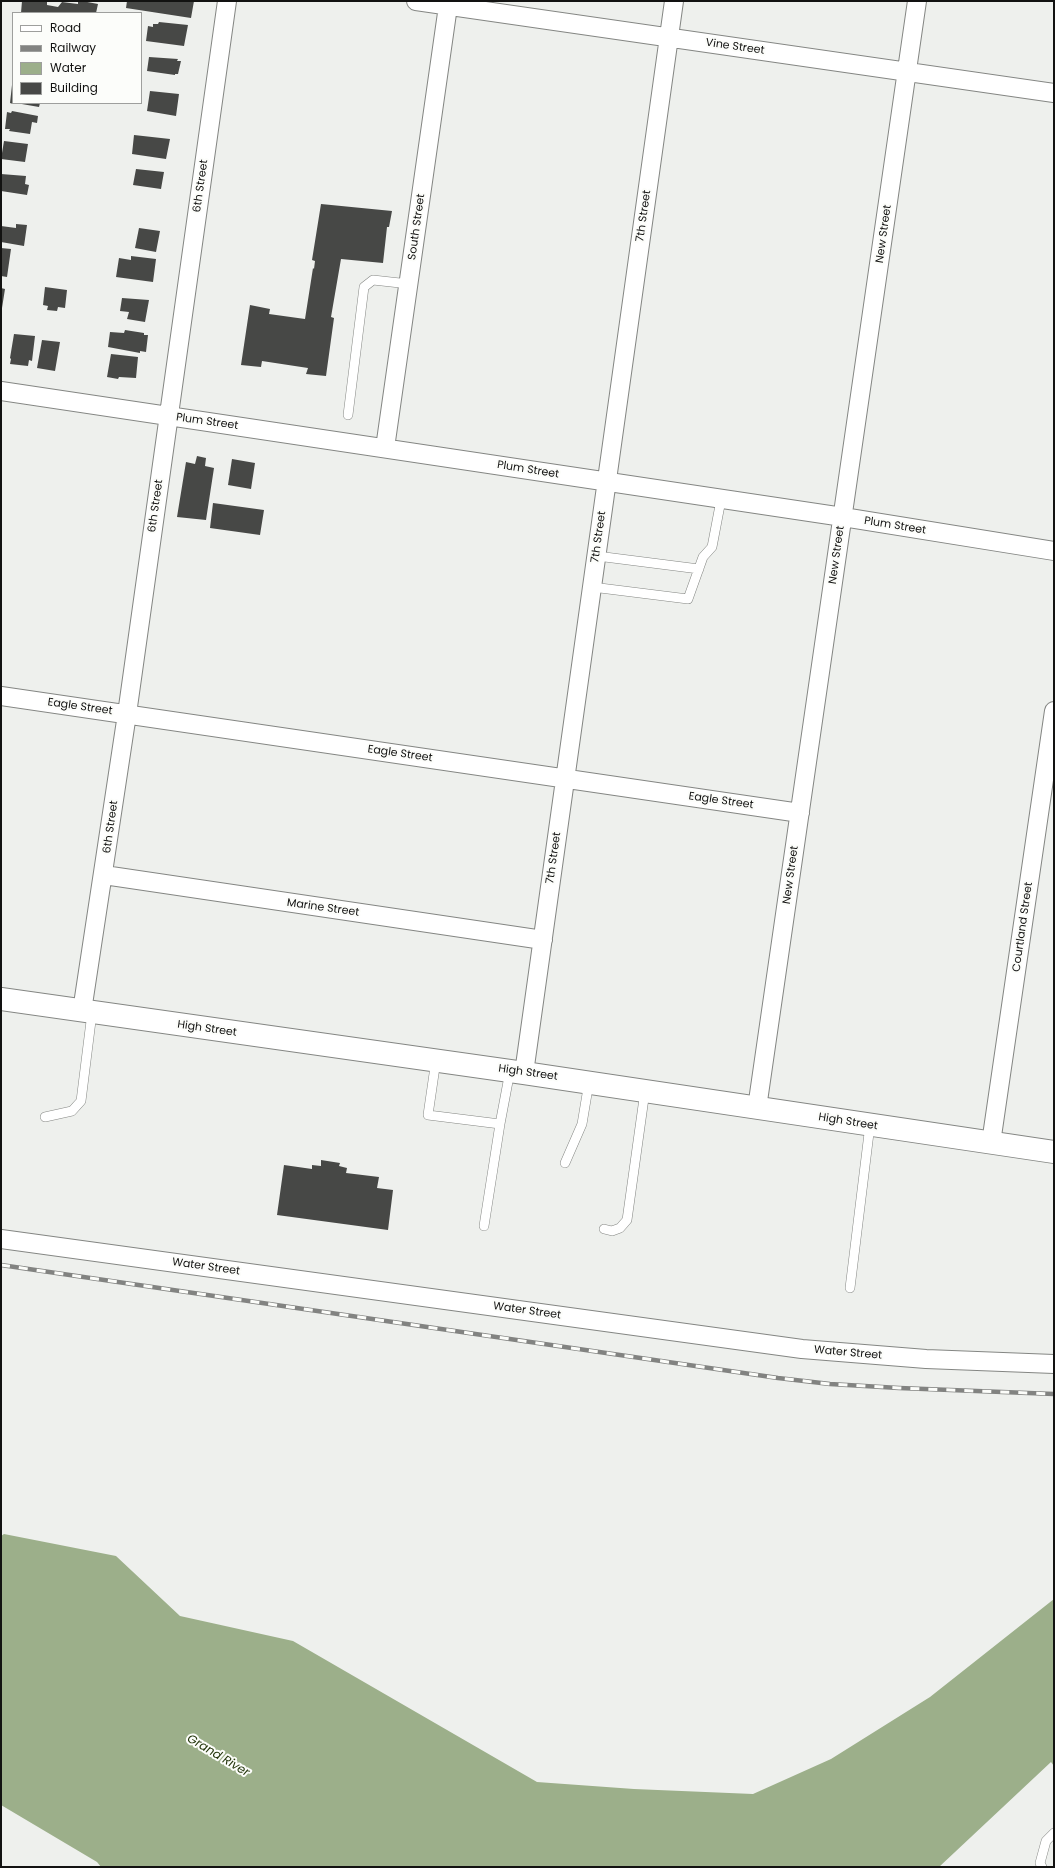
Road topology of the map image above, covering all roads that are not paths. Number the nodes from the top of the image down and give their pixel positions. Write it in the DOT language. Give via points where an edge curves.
graph roads {
  1 [pos="228,1"];
  2 [pos="416,1"];
  3 [pos="674,1"];
  4 [pos="917,1"];
  5 [pos="448,6"];
  6 [pos="669,38"];
  7 [pos="907,72"];
  8 [pos="1054,93"];
  9 [pos="409,284"];
  10 [pos="1,391"];
  11 [pos="348,415"];
  12 [pos="169,416"];
  13 [pos="386,448"];
  14 [pos="607,483"];
  15 [pos="721,500"];
  16 [pos="842,517"];
  17 [pos="1054,551"];
  18 [pos="596,556"];
  19 [pos="698,569"];
  20 [pos="592,587"];
  21 [pos="1,696"];
  22 [pos="1054,711"];
  23 [pos="127,714"];
  24 [pos="566,778"];
  25 [pos="800,812"];
  26 [pos="104,875"];
  27 [pos="543,940"];
  28 [pos="1,999"];
  29 [pos="87,1012"];
  30 [pos="436,1060"];
  31 [pos="517,1072"];
  32 [pos="589,1082"];
  33 [pos="645,1091"];
  34 [pos="757,1108"];
  35 [pos="45,1117"];
  36 [pos="500,1124"];
  37 [pos="870,1125"];
  38 [pos="991,1143"];
  39 [pos="1054,1152"];
  40 [pos="565,1163"];
  41 [pos="484,1226"];
  42 [pos="604,1229"];
  43 [pos="1,1239"];
  44 [pos="850,1288"];
  45 [pos="1054,1364"];
  46 [pos="1054,1833"];
  47 [pos="1042,1867"];
  1 -- 12 [label="street, 6th Street"];
  2 -- 5 [label="street, Vine Street"];
  3 -- 6 [label="street, 7th Street"];
  4 -- 7 [label="street, New Street"];
  5 -- 6 [label="street, Vine Street"];
  5 -- 9 [label="street, South Street"];
  6 -- 7 [label="street, Vine Street"];
  6 -- 14 [label="street, 7th Street"];
  7 -- 8 [label="street, Vine Street"];
  7 -- 16 [label="street, New Street"];
  9 -- 11 [label="lane" via="373,280 364,287"];
  9 -- 13 [label="street, South Street"];
  10 -- 12 [label="street, Plum Street"];
  12 -- 13 [label="street, Plum Street"];
  12 -- 23 [label="street, 6th Street"];
  13 -- 14 [label="street, Plum Street"];
  14 -- 15 [label="street, Plum Street"];
  14 -- 18 [label="street, 7th Street"];
  15 -- 16 [label="street, Plum Street"];
  15 -- 19 [label="lane" via="712,547 703,557"];
  16 -- 17 [label="street, Plum Street"];
  16 -- 25 [label="street, New Street"];
  18 -- 19 [label="lane"];
  18 -- 20 [label="street, 7th Street"];
  19 -- 20 [label="lane" via="688,599"];
  20 -- 24 [label="street, 7th Street"];
  21 -- 23 [label="street, Eagle Street"];
  22 -- 38 [label="street, Courtland Street"];
  23 -- 24 [label="street, Eagle Street"];
  23 -- 26 [label="street, 6th Street"];
  24 -- 25 [label="street, Eagle Street"];
  24 -- 27 [label="street, 7th Street"];
  25 -- 34 [label="street, New Street"];
  26 -- 27 [label="street, Marine Street"];
  26 -- 29 [label="street, 6th Street"];
  27 -- 31 [label="street, 7th Street"];
  28 -- 29 [label="street, High Street"];
  29 -- 30 [label="street, High Street"];
  29 -- 35 [label="lane" via="81,1102 72,1111"];
  30 -- 31 [label="street, High Street"];
  30 -- 36 [label="lane" via="428,1115"];
  31 -- 32 [label="street, High Street"];
  31 -- 36 [label="lane"];
  32 -- 33 [label="street, High Street"];
  32 -- 40 [label="lane" via="582,1124"];
  33 -- 34 [label="street, High Street"];
  33 -- 42 [label="lane" via="627,1220 620,1228 612,1231"];
  34 -- 37 [label="street, High Street"];
  36 -- 41 [label="lane"];
  37 -- 38 [label="street, High Street"];
  37 -- 44 [label="lane"];
  38 -- 39 [label="street, High Street"];
  43 -- 45 [label="street, Water Street" via="802,1349 926,1359"];
  46 -- 47 [label="lane" via="1046,1841 1040,1863"];
}
